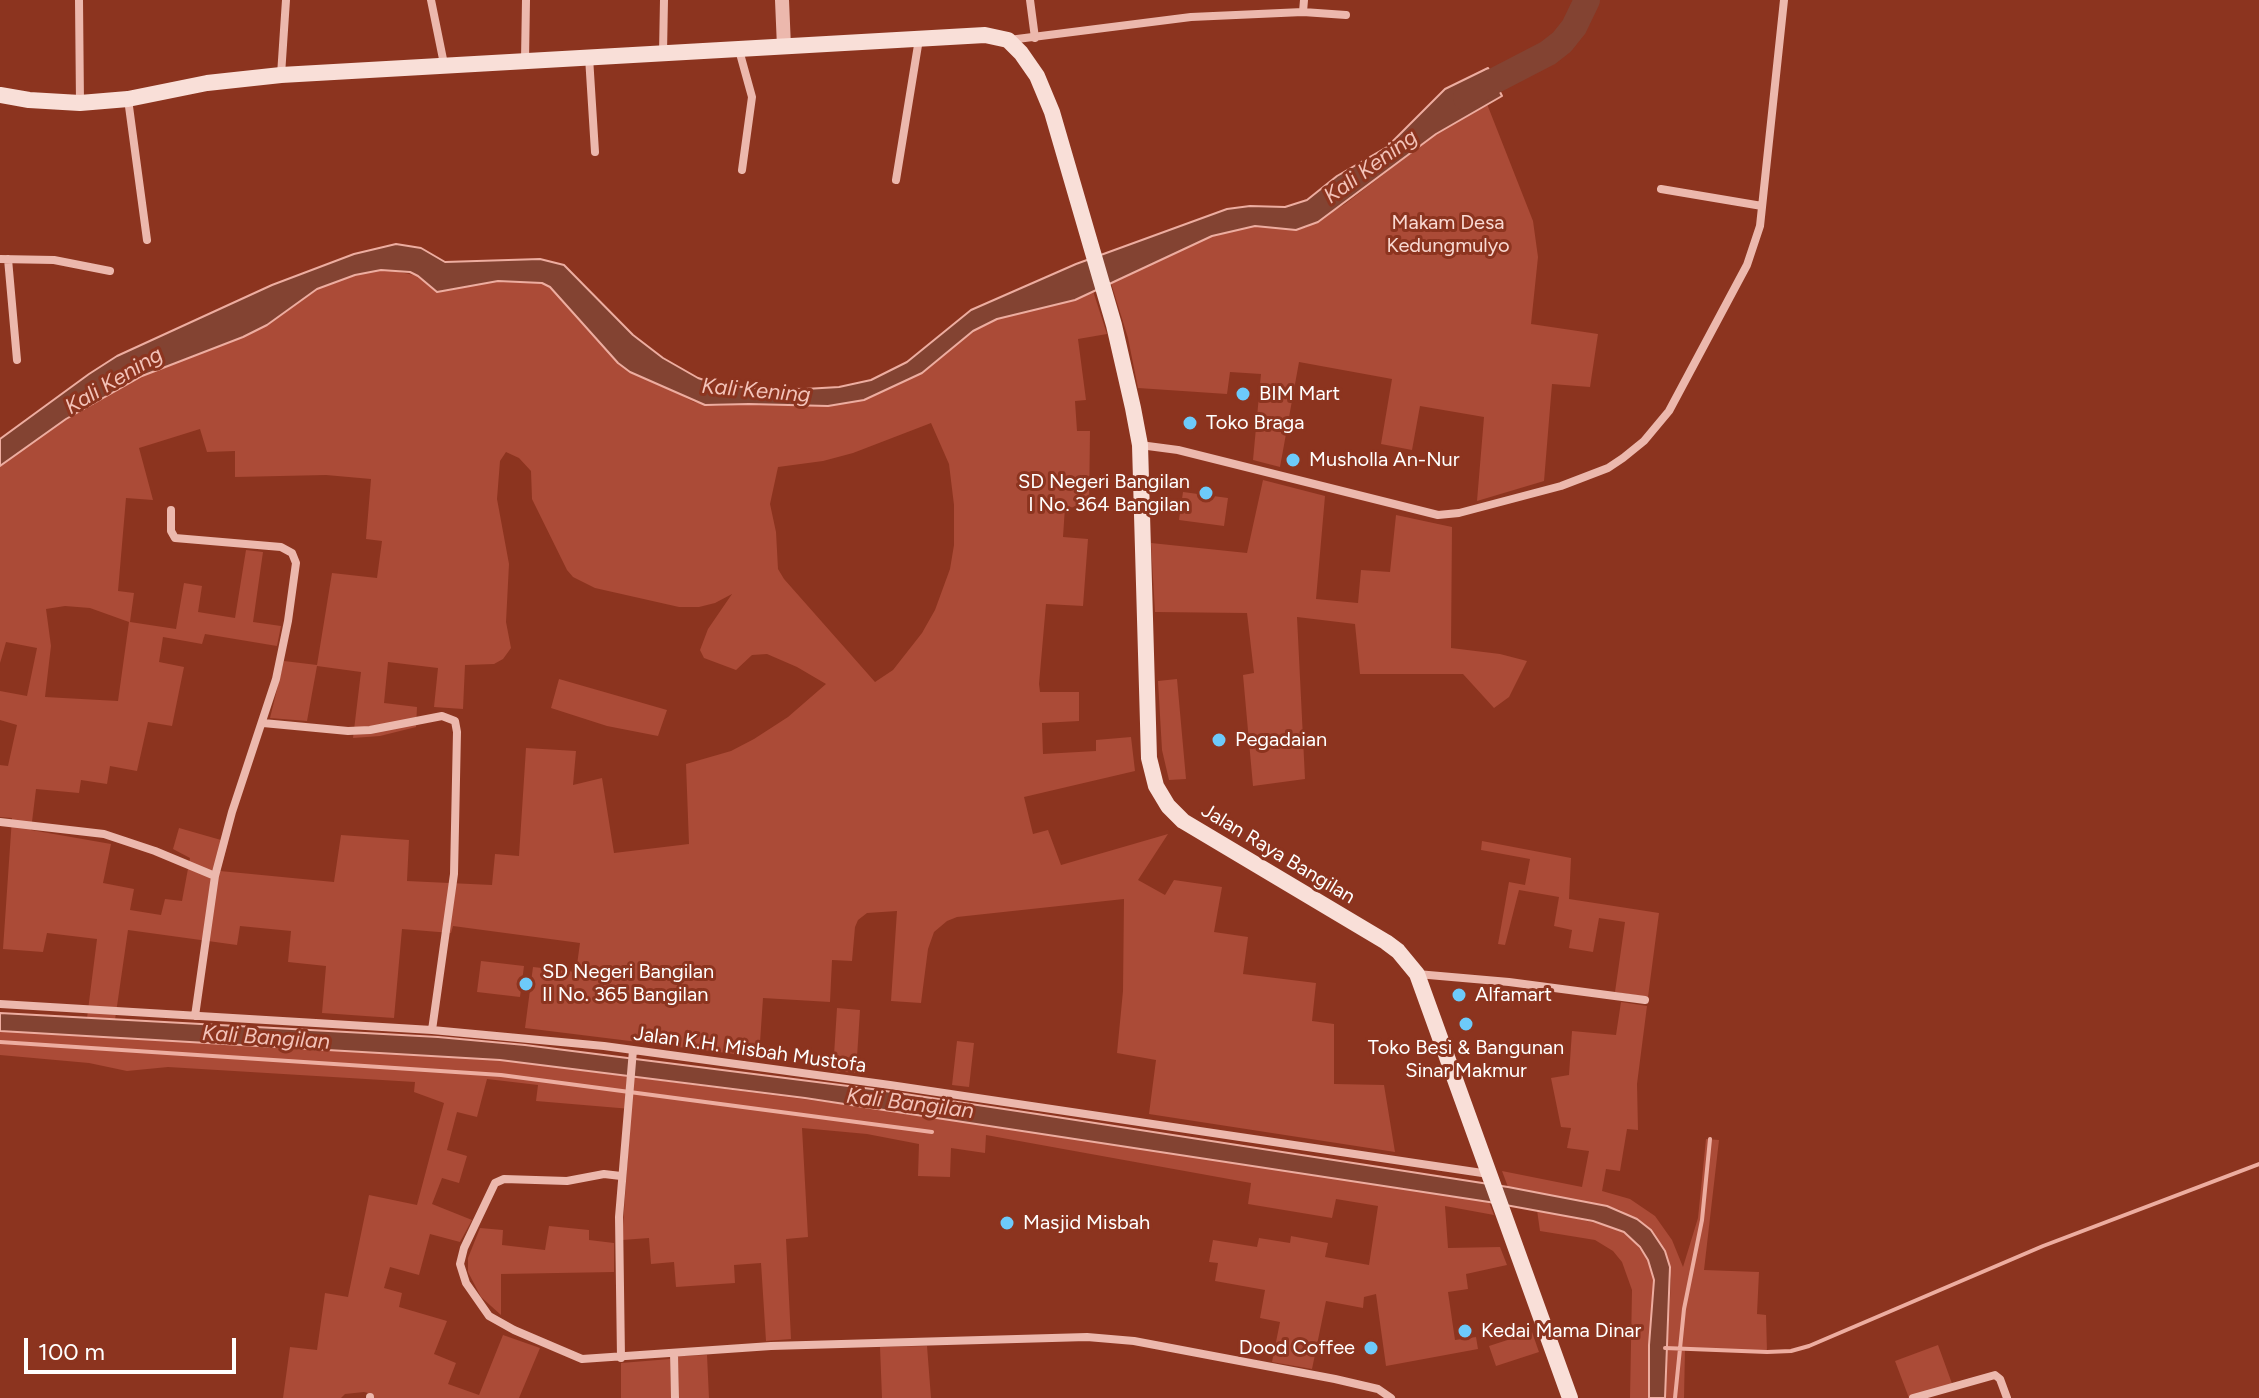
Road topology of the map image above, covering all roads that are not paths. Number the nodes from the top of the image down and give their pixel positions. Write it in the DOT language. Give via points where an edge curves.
graph roads {
  1 [pos="79,0"];
  2 [pos="286,0"];
  3 [pos="431,0"];
  4 [pos="526,0"];
  5 [pos="664,0"];
  6 [pos="782,0"];
  7 [pos="1030,0"];
  8 [pos="1304,0"];
  9 [pos="1784,0"];
  10 [pos="1303,12"];
  11 [pos="1346,15"];
  12 [pos="1035,38"];
  13 [pos="919,39"];
  14 [pos="1008,40"];
  15 [pos="784,47"];
  16 [pos="739,49"];
  17 [pos="663,53"];
  18 [pos="589,57"];
  19 [pos="525,60"];
  20 [pos="444,64"];
  21 [pos="281,75"];
  22 [pos="0,95"];
  23 [pos="128,99"];
  24 [pos="80,103"];
  25 [pos="595,152"];
  26 [pos="742,170"];
  27 [pos="896,180"];
  28 [pos="1661,189"];
  29 [pos="1762,206"];
  30 [pos="147,240"];
  31 [pos="4,259"];
  32 [pos="110,271"];
  33 [pos="17,360"];
  34 [pos="1140,445"];
  35 [pos="171,510"];
  36 [pos="263,723"];
  37 [pos="0,822"];
  38 [pos="215,876"];
  39 [pos="1417,974"];
  40 [pos="1645,1000"];
  41 [pos="0,1004"];
  42 [pos="195,1016"];
  43 [pos="432,1030"];
  44 [pos="632,1053"];
  45 [pos="621,1176"];
  46 [pos="1491,1177"];
  47 [pos="674,1353"];
  48 [pos="621,1358"];
  49 [pos="675,1398"];
  50 [pos="1391,1398"];
  51 [pos="1570,1398"];
  52 [pos="1913,1398"];
  53 [pos="2007,1398"];
  1 -- 24 [label="street"];
  2 -- 21 [label="street"];
  3 -- 20 [label="street"];
  4 -- 19 [label="street"];
  5 -- 17 [label="street"];
  6 -- 15 [label="street"];
  7 -- 12 [label="street"];
  8 -- 10 [label="street"];
  9 -- 29 [label="street"];
  10 -- 11 [label="street"];
  10 -- 12 [label="street" via="1191,17"];
  12 -- 14 [label="street"];
  13 -- 14 [label="main road" via="985,35"];
  13 -- 15 [label="main road"];
  13 -- 27 [label="street"];
  14 -- 34 [label="main road, Jalan Raya Bangilan" via="1037,76 1052,112 1107,300"];
  15 -- 16 [label="main road"];
  16 -- 17 [label="main road"];
  16 -- 26 [label="street" via="752,97"];
  17 -- 18 [label="main road"];
  18 -- 19 [label="main road"];
  18 -- 25 [label="street"];
  19 -- 20 [label="main road"];
  20 -- 21 [label="main road"];
  21 -- 23 [label="main road"];
  22 -- 24 [label="main road"];
  23 -- 24 [label="main road"];
  23 -- 30 [label="street"];
  28 -- 29 [label="street"];
  29 -- 34 [label="street" via="1747,265 1669,411 1635,449 1585,478 1438,515"];
  31 -- 32 [label="street" via="54,260"];
  31 -- 33 [label="street"];
  34 -- 39 [label="main road, Jalan Raya Bangilan" via="1149,758 1162,797 1183,821 1386,942"];
  35 -- 36 [label="street" via="175,538 281,547 294,557 286,635"];
  36 -- 38 [label="street"];
  36 -- 43 [label="street" via="348,731 442,716 455,721 453,889"];
  37 -- 38 [label="street" via="104,834"];
  38 -- 42 [label="street"];
  39 -- 40 [label="street"];
  39 -- 46 [label="main road, Jalan Raya Bangilan"];
  41 -- 42 [label="street, Jalan K.H. Misbah Mustofa"];
  42 -- 43 [label="street, Jalan K.H. Misbah Mustofa"];
  43 -- 44 [label="street, Jalan K.H. Misbah Mustofa"];
  44 -- 45 [label="street"];
  44 -- 46 [label="street, Jalan K.H. Misbah Mustofa" via="890,1085"];
  45 -- 48 [label="street"];
  45 -- 48 [label="street" via="499,1180 460,1264 474,1297 496,1321 573,1357"];
  46 -- 51 [label="main road, Jalan Raya Bangilan"];
  47 -- 48 [label="street"];
  47 -- 49 [label="street"];
  47 -- 50 [label="street" via="1087,1337 1335,1379 1378,1389"];
  52 -- 53 [label="street" via="1995,1375"];
}
